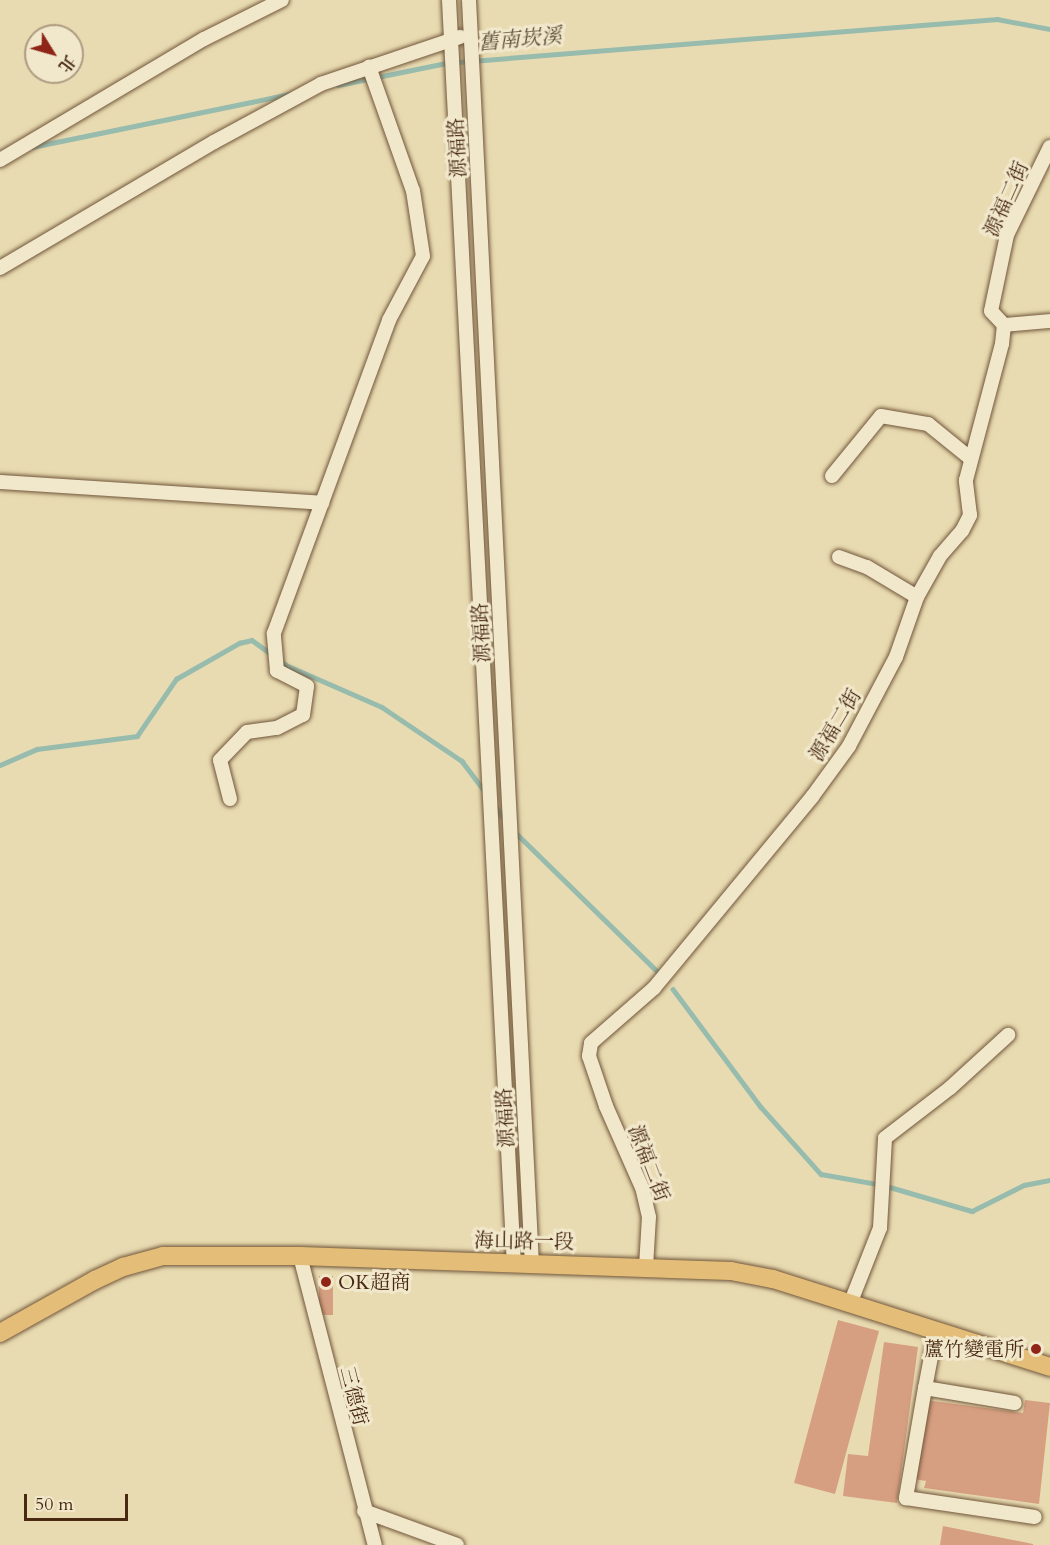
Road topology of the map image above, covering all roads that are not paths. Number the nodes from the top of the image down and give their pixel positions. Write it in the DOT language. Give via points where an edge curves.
graph roads {
  1 [pos="282,0"];
  2 [pos="449,0"];
  3 [pos="469,0"];
  4 [pos="471,34"];
  5 [pos="452,39"];
  6 [pos="369,68"];
  7 [pos="1050,147"];
  8 [pos="0,160"];
  9 [pos="0,268"];
  10 [pos="1050,321"];
  11 [pos="1004,325"];
  12 [pos="971,459"];
  13 [pos="832,476"];
  14 [pos="0,482"];
  15 [pos="322,503"];
  16 [pos="839,557"];
  17 [pos="917,597"];
  18 [pos="230,799"];
  19 [pos="1008,1035"];
  20 [pos="300,1256"];
  21 [pos="523,1264"];
  22 [pos="646,1267"];
  23 [pos="850,1304"];
  24 [pos="936,1331"];
  25 [pos="0,1333"];
  26 [pos="1050,1367"];
  27 [pos="925,1388"];
  28 [pos="1015,1403"];
  29 [pos="364,1511"];
  30 [pos="1035,1517"];
  31 [pos="375,1545"];
  32 [pos="457,1545"];
  1 -- 8 [label="street" via="204,39"];
  2 -- 5 [label="street, 源福路"];
  3 -- 4 [label="street, 源福路"];
  4 -- 5 [label="street"];
  4 -- 21 [label="street, 源福路"];
  5 -- 6 [label="street"];
  5 -- 21 [label="street, 源福路"];
  6 -- 9 [label="street" via="321,84 272,109"];
  6 -- 15 [label="street" via="413,191 423,256 389,320"];
  7 -- 11 [label="street, 源福二街" via="1007,236 991,311"];
  10 -- 11 [label="street"];
  11 -- 12 [label="street, 源福二街"];
  12 -- 13 [label="street" via="928,424 881,416"];
  12 -- 17 [label="street, 源福二街" via="966,480 970,515"];
  14 -- 15 [label="street"];
  15 -- 18 [label="street" via="274,633 277,669 307,686 303,716 277,728 247,732 220,760"];
  16 -- 17 [label="street" via="867,567"];
  17 -- 22 [label="street, 源福二街" via="896,657 849,746 818,789 654,988 591,1043 589,1056 606,1106 643,1190 649,1217"];
  19 -- 23 [label="street" via="950,1088 885,1138 880,1228"];
  20 -- 21 [label="main road, 海山路一段"];
  20 -- 25 [label="main road, 海山路一段" via="163,1256 104,1276"];
  20 -- 29 [label="street, 三德街"];
  21 -- 22 [label="main road, 海山路一段"];
  22 -- 23 [label="main road, 海山路一段" via="731,1271 773,1279"];
  23 -- 24 [label="main road, 海山路一段"];
  24 -- 26 [label="main road, 海山路一段"];
  24 -- 27 [label="street"];
  27 -- 28 [label="street"];
  27 -- 30 [label="street" via="906,1498"];
  29 -- 31 [label="street, 三德街"];
  29 -- 32 [label="street"];
}
